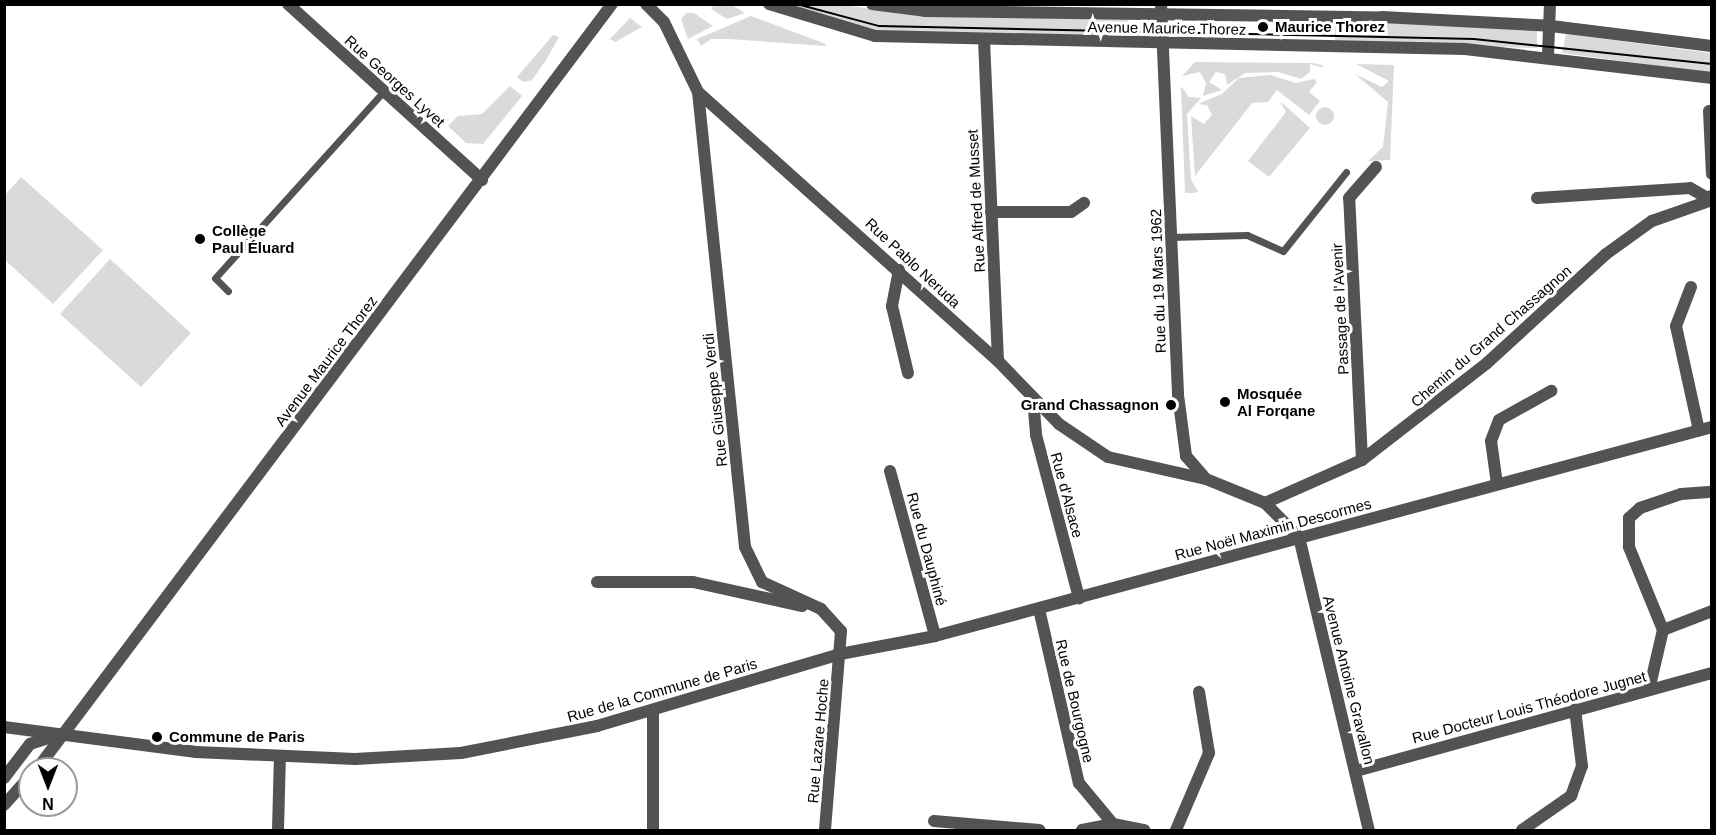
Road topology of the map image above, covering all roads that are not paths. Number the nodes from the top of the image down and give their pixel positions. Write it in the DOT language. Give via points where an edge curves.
graph roads {
  1 [pos="288,4"];
  2 [pos="612,4"];
  3 [pos="646,4"];
  4 [pos="769,4"];
  5 [pos="872,4"];
  6 [pos="1550,4"];
  7 [pos="1161,7"];
  8 [pos="1551,26"];
  9 [pos="984,40"];
  10 [pos="1163,44"];
  11 [pos="1712,46"];
  12 [pos="1548,55"];
  13 [pos="1712,78"];
  14 [pos="384,91"];
  15 [pos="698,92"];
  16 [pos="1709,111"];
  17 [pos="1376,167"];
  18 [pos="1346,172"];
  19 [pos="1712,174"];
  20 [pos="482,180"];
  21 [pos="1712,195"];
  22 [pos="1537,198"];
  23 [pos="1711,200"];
  24 [pos="1084,203"];
  25 [pos="991,212"];
  26 [pos="1172,237"];
  27 [pos="899,270"];
  28 [pos="1691,287"];
  29 [pos="228,291"];
  30 [pos="998,361"];
  31 [pos="909,373"];
  32 [pos="1551,391"];
  33 [pos="1033,399"];
  34 [pos="1705,429"];
  35 [pos="1362,460"];
  36 [pos="890,471"];
  37 [pos="1206,479"];
  38 [pos="1497,484"];
  39 [pos="1712,492"];
  40 [pos="1265,503"];
  41 [pos="1299,537"];
  42 [pos="597,582"];
  43 [pos="1079,598"];
  44 [pos="821,609"];
  45 [pos="1039,609"];
  46 [pos="1712,611"];
  47 [pos="1663,630"];
  48 [pos="935,636"];
  49 [pos="840,654"];
  50 [pos="1711,674"];
  51 [pos="1649,690"];
  52 [pos="1199,692"];
  53 [pos="1575,709"];
  54 [pos="653,710"];
  55 [pos="4,727"];
  56 [pos="61,734"];
  57 [pos="280,756"];
  58 [pos="45,757"];
  59 [pos="1356,771"];
  60 [pos="4,778"];
  61 [pos="18,789"];
  62 [pos="4,805"];
  63 [pos="934,821"];
  64 [pos="1113,824"];
  65 [pos="278,831"];
  66 [pos="653,831"];
  67 [pos="825,831"];
  68 [pos="1040,831"];
  69 [pos="1082,831"];
  70 [pos="1144,831"];
  71 [pos="1176,831"];
  72 [pos="1369,831"];
  73 [pos="1522,831"];
  1 -- 14 [label="street, Rue Georges Lyvet"];
  2 -- 20 [label="street, Avenue Maurice Thorez"];
  3 -- 15 [label="street, Rue Pablo Neruda" via="664,22"];
  4 -- 9 [label="street, Avenue Maurice Thorez" via="875,36"];
  5 -- 7 [label="street, Avenue Maurice Thorez" via="925,11"];
  6 -- 8 [label="street"];
  7 -- 8 [label="street, Avenue Maurice Thorez"];
  7 -- 10 [label="street, Rue du 19 Mars 1962"];
  8 -- 11 [label="street, Avenue Maurice Thorez"];
  8 -- 12 [label="street"];
  9 -- 10 [label="street, Avenue Maurice Thorez"];
  9 -- 25 [label="street, Rue Alfred de Musset"];
  10 -- 12 [label="street, Avenue Maurice Thorez" via="1389,45"];
  10 -- 26 [label="street, Rue du 19 Mars 1962"];
  12 -- 13 [label="street, Avenue Maurice Thorez"];
  14 -- 20 [label="street, Rue Georges Lyvet"];
  14 -- 29 [label="lane" via="215,278"];
  15 -- 27 [label="street, Rue Pablo Neruda"];
  15 -- 44 [label="street, Rue Giuseppe Verdi" via="745,547 762,582"];
  16 -- 19 [label="street"];
  17 -- 35 [label="street, Passage de l'Avenir" via="1349,198"];
  18 -- 26 [label="lane" via="1283,250 1247,235"];
  20 -- 56 [label="street, Avenue Maurice Thorez"];
  21 -- 23 [label="street"];
  22 -- 23 [label="street" via="1690,188"];
  23 -- 35 [label="street, Chemin du Grand Chassagnon" via="1652,221 1606,254 1487,363"];
  24 -- 25 [label="street" via="1071,212"];
  25 -- 30 [label="street, Rue Alfred de Musset"];
  26 -- 37 [label="street, Rue du 19 Mars 1962" via="1181,434 1186,456"];
  27 -- 30 [label="street, Rue Pablo Neruda"];
  27 -- 31 [label="street" via="892,306"];
  28 -- 34 [label="street" via="1676,326"];
  30 -- 33 [label="street, Rue Pablo Neruda"];
  32 -- 38 [label="street" via="1499,420 1491,441"];
  33 -- 37 [label="street, Rue Pablo Neruda" via="1107,457"];
  33 -- 43 [label="street, Rue d'Alsace" via="1036,435"];
  34 -- 38 [label="street, Rue Noël Maximin Descormes"];
  35 -- 40 [label="street, Chemin du Grand Chassagnon"];
  36 -- 48 [label="street, Rue du Dauphiné"];
  37 -- 40 [label="street, Rue du 19 Mars 1962"];
  38 -- 41 [label="street, Rue Noël Maximin Descormes"];
  39 -- 47 [label="street" via="1681,494 1640,508 1629,518 1629,547"];
  40 -- 41 [label="street"];
  41 -- 43 [label="street, Rue Noël Maximin Descormes"];
  41 -- 59 [label="street, Avenue Antoine Gravallon"];
  42 -- 44 [label="street" via="693,582"];
  43 -- 45 [label="street, Rue Noël Maximin Descormes"];
  44 -- 49 [label="street, Rue Giuseppe Verdi" via="841,631"];
  45 -- 48 [label="street, Rue Noël Maximin Descormes"];
  45 -- 64 [label="street, Rue de Bourgogne" via="1079,783"];
  46 -- 47 [label="street"];
  47 -- 51 [label="street"];
  48 -- 49 [label="street, Rue Noël Maximin Descormes"];
  49 -- 54 [label="street, Rue de la Commune de Paris"];
  49 -- 67 [label="street, Rue Lazare Hoche"];
  50 -- 51 [label="street, Rue Docteur Louis Théodore Jugnet"];
  51 -- 53 [label="street, Rue Docteur Louis Théodore Jugnet"];
  52 -- 71 [label="street" via="1209,753"];
  53 -- 59 [label="street, Rue Docteur Louis Théodore Jugnet"];
  53 -- 73 [label="street" via="1582,766 1571,796"];
  54 -- 57 [label="street, Rue de la Commune de Paris" via="461,753 355,759"];
  54 -- 66 [label="street"];
  55 -- 56 [label="street, Rue de la Commune de Paris"];
  56 -- 57 [label="street, Rue de la Commune de Paris" via="196,752"];
  56 -- 58 [label="street, Avenue Maurice Thorez"];
  56 -- 60 [label="street" via="30,744"];
  57 -- 65 [label="street"];
  59 -- 72 [label="street, Avenue Antoine Gravallon"];
  61 -- 62 [label="street"];
  63 -- 68 [label="street"];
  64 -- 69 [label="street"];
  64 -- 70 [label="street"];
}
